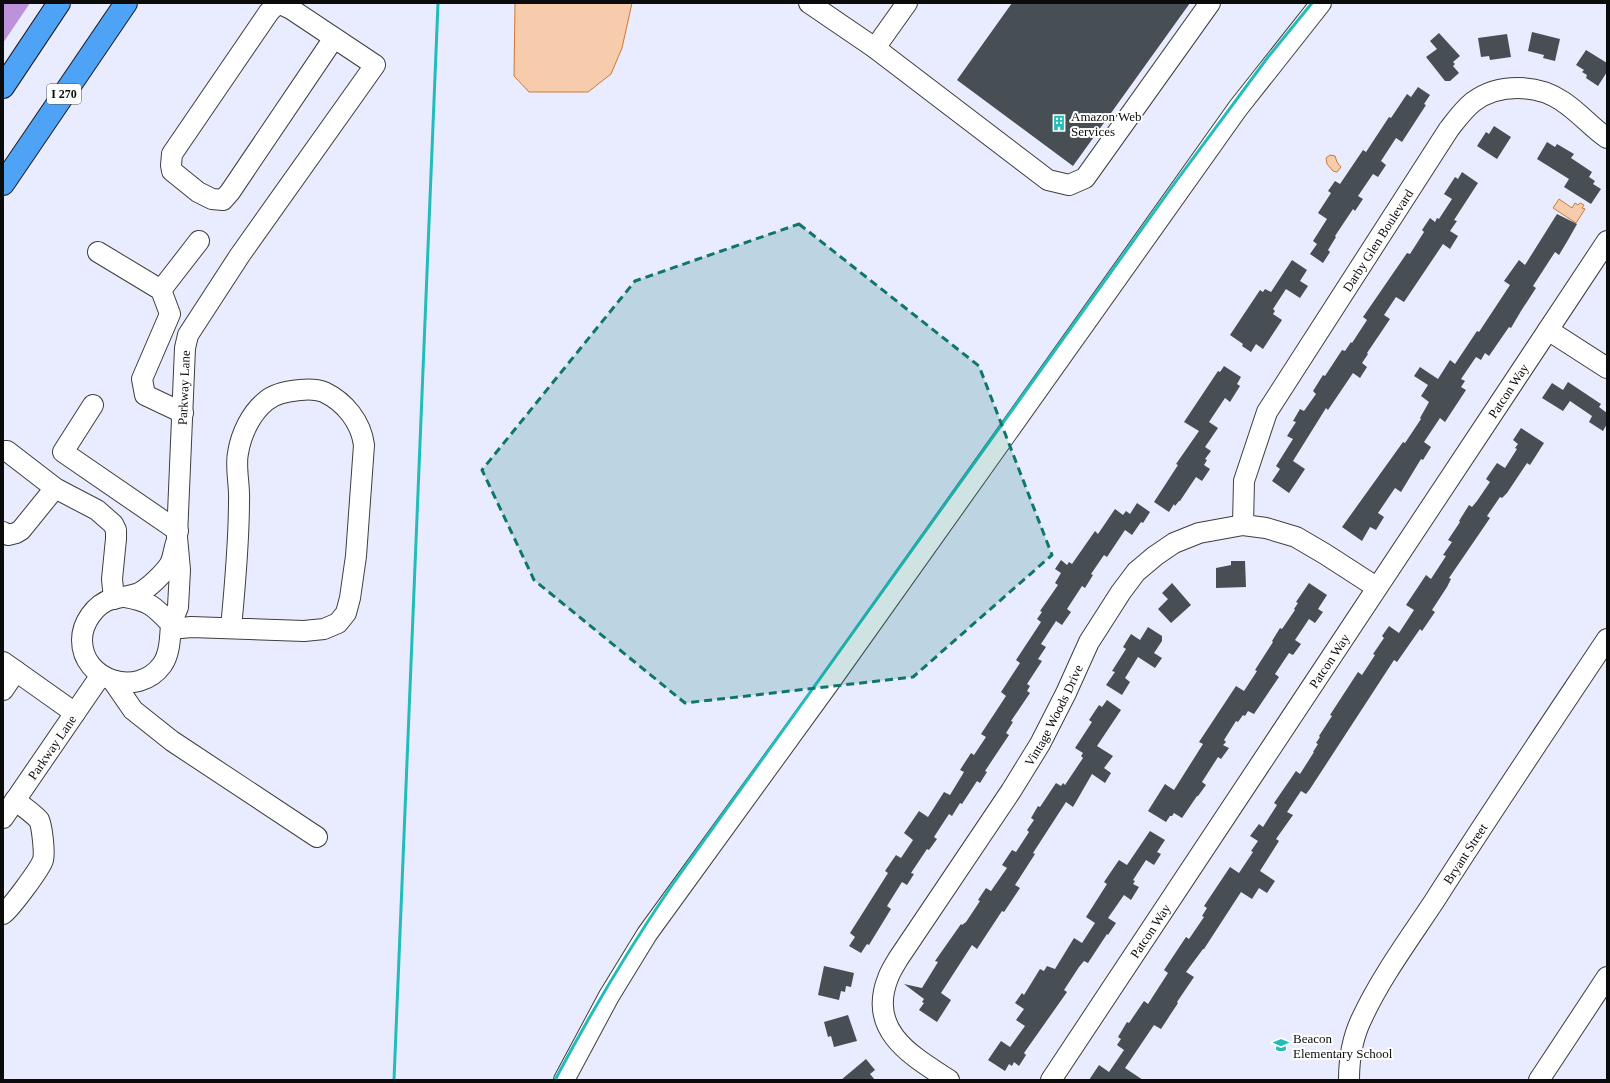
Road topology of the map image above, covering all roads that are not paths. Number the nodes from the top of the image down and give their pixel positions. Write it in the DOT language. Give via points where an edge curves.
graph roads {
  1 [pos="59,3"];
  2 [pos="126,3"];
  3 [pos="809,3"];
  4 [pos="907,3"];
  5 [pos="1210,3"];
  6 [pos="1321,3"];
  7 [pos="334,38"];
  8 [pos="875,48"];
  9 [pos="3,87"];
  10 [pos="1607,138"];
  11 [pos="3,184"];
  12 [pos="199,241"];
  13 [pos="1607,241"];
  14 [pos="98,252"];
  15 [pos="161,290"];
  16 [pos="1548,330"];
  17 [pos="1607,368"];
  18 [pos="93,405"];
  19 [pos="183,413"];
  20 [pos="3,451"];
  21 [pos="55,488"];
  22 [pos="1243,525"];
  23 [pos="3,532"];
  24 [pos="178,534"];
  25 [pos="1376,587"];
  26 [pos="119,598"];
  27 [pos="171,627"];
  28 [pos="231,628"];
  29 [pos="1607,639"];
  30 [pos="9,666"];
  31 [pos="107,678"];
  32 [pos="3,690"];
  33 [pos="75,713"];
  34 [pos="15,800"];
  35 [pos="3,818"];
  36 [pos="317,837"];
  37 [pos="3,914"];
  38 [pos="1607,977"];
  39 [pos="945,1077"];
  40 [pos="564,1080"];
  41 [pos="1051,1080"];
  42 [pos="1348,1080"];
  43 [pos="1540,1080"];
  1 -- 9 [label="highway"];
  2 -- 11 [label="highway, I 270"];
  3 -- 8 [label="street"];
  4 -- 8 [label="street"];
  5 -- 8 [label="street" via="1085,178 1069,185 1048,180"];
  6 -- 40 [label="street" via="1238,108 831,680 677,891 609,996"];
  7 -- 7 [label="street" via="278,3 269,12 172,154 172,171 198,192 212,199 223,200"];
  7 -- 19 [label="street, Parkway Lane" via="375,66 240,255 188,335"];
  10 -- 22 [label="street, Darby Glen Boulevard" via="1562,100 1546,92 1527,88 1509,88 1490,93 1474,102 1460,115 1267,412 1244,481"];
  12 -- 15 [label="street"];
  13 -- 16 [label="street, Patcon Way"];
  14 -- 15 [label="street"];
  15 -- 19 [label="street" via="170,314 142,379 145,395"];
  16 -- 17 [label="street"];
  16 -- 25 [label="street, Patcon Way"];
  18 -- 24 [label="street" via="63,452"];
  19 -- 24 [label="street, Parkway Lane"];
  20 -- 21 [label="street"];
  21 -- 23 [label="street" via="21,530 8,535"];
  21 -- 26 [label="street" via="97,510 113,524 116,539 112,579"];
  22 -- 25 [label="street, Vintage Woods Drive" via="1266,528 1296,537"];
  22 -- 39 [label="street, Vintage Woods Drive" via="1199,532 1174,543 1136,572 1089,642 1040,744 898,959 883,993 883,1014 900,1045"];
  24 -- 26 [label="street, Parkway Lane" via="170,563 152,584 139,593"];
  24 -- 27 [label="street, Parkway Lane" via="178,607"];
  25 -- 41 [label="street, Patcon Way"];
  26 -- 27 [label="street" via="141,599 156,609"];
  26 -- 31 [label="street" via="99,606 90,615 82,641 91,666"];
  27 -- 28 [label="street"];
  27 -- 31 [label="street" via="168,653 162,665 152,675 126,684"];
  28 -- 28 [label="street" via="324,630 338,623 346,613 356,556 364,445 362,432 350,413 334,398 323,392 310,389 285,392 266,400 245,428 237,454 240,500"];
  29 -- 42 [label="street, Bryant Street" via="1384,980 1362,1018 1352,1043"];
  30 -- 32 [label="street"];
  30 -- 33 [label="street"];
  31 -- 33 [label="street, Parkway Lane"];
  31 -- 36 [label="street" via="133,710 172,741"];
  33 -- 34 [label="street, Parkway Lane"];
  34 -- 35 [label="street, Parkway Lane"];
  34 -- 37 [label="street" via="39,821 43,840 43,860 9,910"];
  38 -- 43 [label="street"];
}
